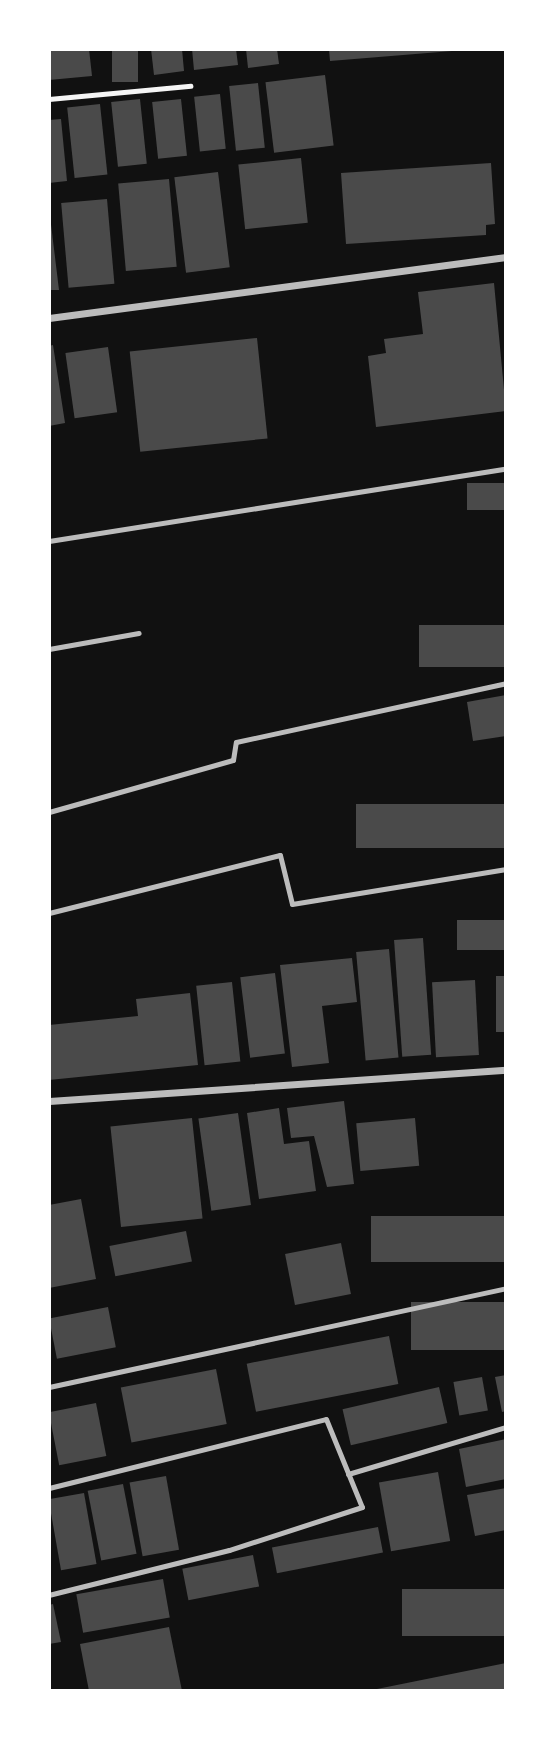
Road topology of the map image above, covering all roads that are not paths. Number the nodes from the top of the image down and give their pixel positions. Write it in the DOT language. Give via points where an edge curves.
graph roads {
  1 [pos="506,257"];
  2 [pos="49,318"];
  3 [pos="506,468"];
  4 [pos="49,541"];
  5 [pos="139,633"];
  6 [pos="49,649"];
  7 [pos="506,683"];
  8 [pos="49,812"];
  9 [pos="506,869"];
  10 [pos="49,913"];
  11 [pos="506,1070"];
  12 [pos="49,1101"];
  13 [pos="506,1288"];
  14 [pos="49,1387"];
  15 [pos="506,1427"];
  16 [pos="348,1474"];
  17 [pos="49,1488"];
  18 [pos="49,1595"];
  1 -- 2 [label="street"];
  3 -- 4 [label="lane"];
  5 -- 6 [label="lane"];
  7 -- 8 [label="lane" via="236,742 233,760"];
  9 -- 10 [label="lane" via="292,904 280,855"];
  11 -- 12 [label="street"];
  13 -- 14 [label="lane"];
  15 -- 16 [label="lane"];
  16 -- 17 [label="lane" via="326,1419"];
  16 -- 18 [label="lane" via="362,1507 229,1550"];
}
